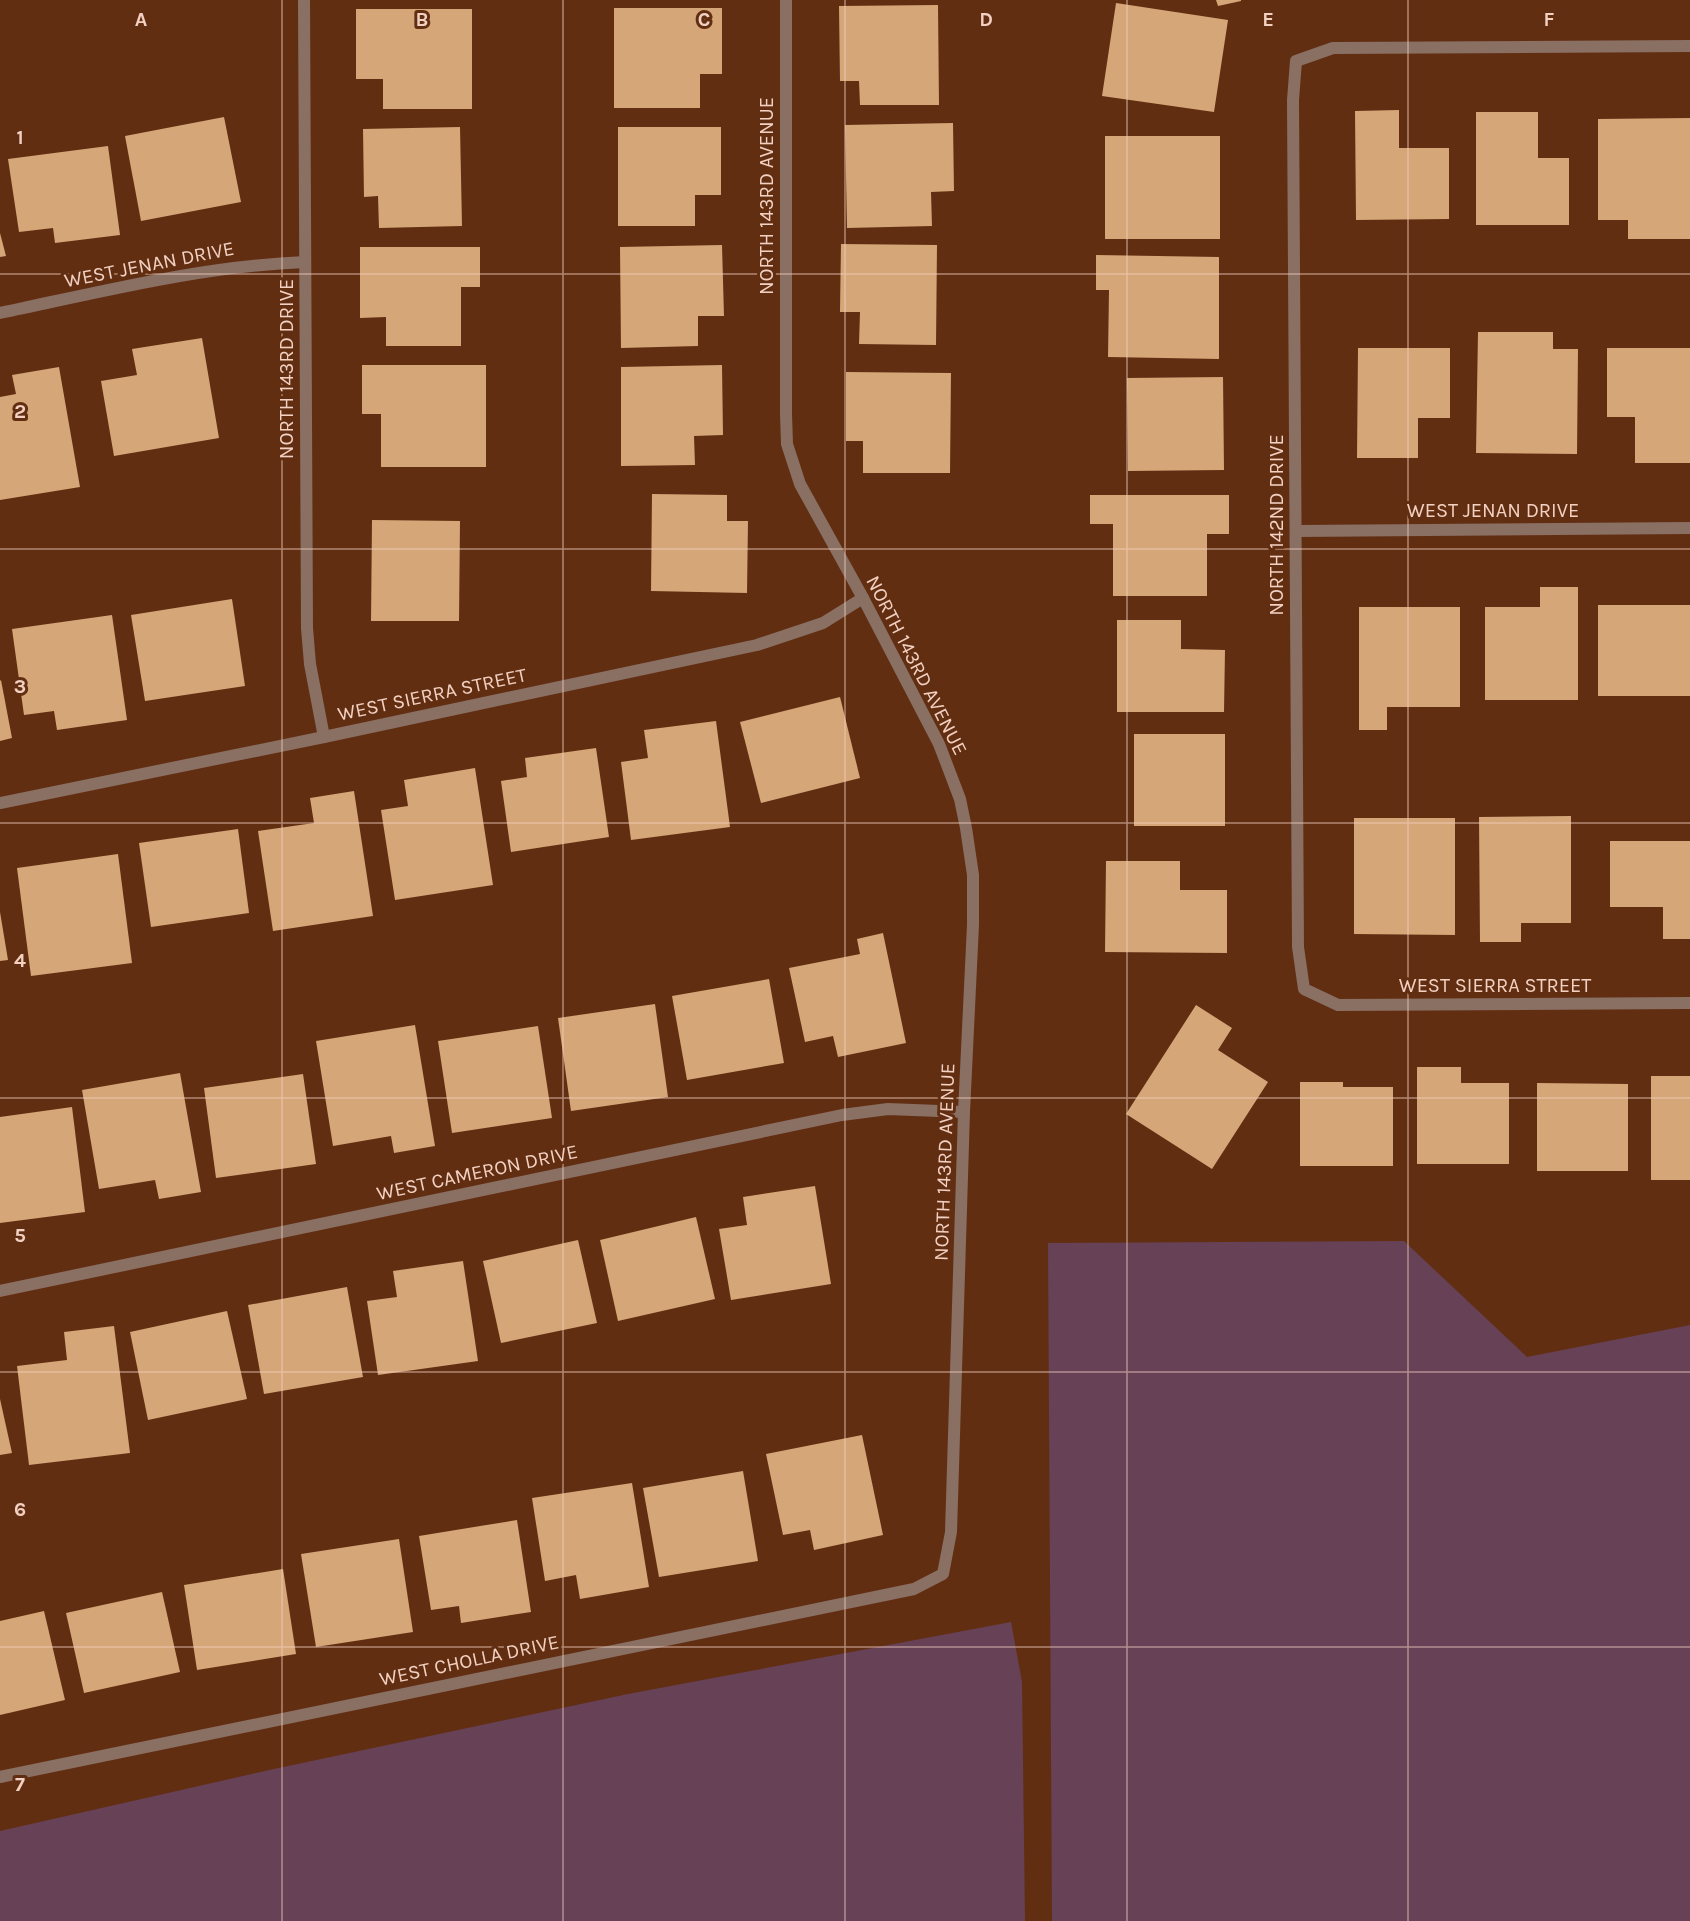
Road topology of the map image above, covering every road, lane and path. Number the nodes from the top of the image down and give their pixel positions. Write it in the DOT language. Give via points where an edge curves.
graph roads {
  1 [pos="304,0"];
  2 [pos="786,0"];
  3 [pos="1690,46"];
  4 [pos="305,262"];
  5 [pos="0,313"];
  6 [pos="1690,528"];
  7 [pos="1296,531"];
  8 [pos="863,598"];
  9 [pos="324,737"];
  10 [pos="0,803"];
  11 [pos="1304,989"];
  12 [pos="1690,1003"];
  13 [pos="964,1112"];
  14 [pos="0,1292"];
  15 [pos="943,1574"];
  16 [pos="0,1777"];
  1 -- 4 [label="street, NORTH 143RD DRIVE"];
  2 -- 8 [label="street, NORTH 143RD AVENUE" via="787,444 800,484"];
  3 -- 7 [label="street, NORTH 142ND DRIVE" via="1333,48 1296,61"];
  4 -- 5 [label="street, WEST JENAN DRIVE" via="196,272"];
  4 -- 9 [label="street, NORTH 143RD DRIVE" via="307,628"];
  6 -- 7 [label="street, WEST JENAN DRIVE"];
  7 -- 11 [label="street, NORTH 142ND DRIVE" via="1298,947"];
  8 -- 9 [label="street, WEST SIERRA STREET" via="823,623 757,645"];
  8 -- 13 [label="street, NORTH 143RD AVENUE" via="939,744 960,799 966,828 973,874 973,925"];
  9 -- 10 [label="street, WEST SIERRA STREET"];
  11 -- 12 [label="street, WEST SIERRA STREET" via="1338,1005"];
  13 -- 14 [label="street, WEST CAMERON DRIVE" via="888,1109 842,1116"];
  13 -- 15 [label="street, NORTH 143RD AVENUE" via="951,1532"];
  15 -- 16 [label="street, WEST CHOLLA DRIVE" via="914,1589"];
}
